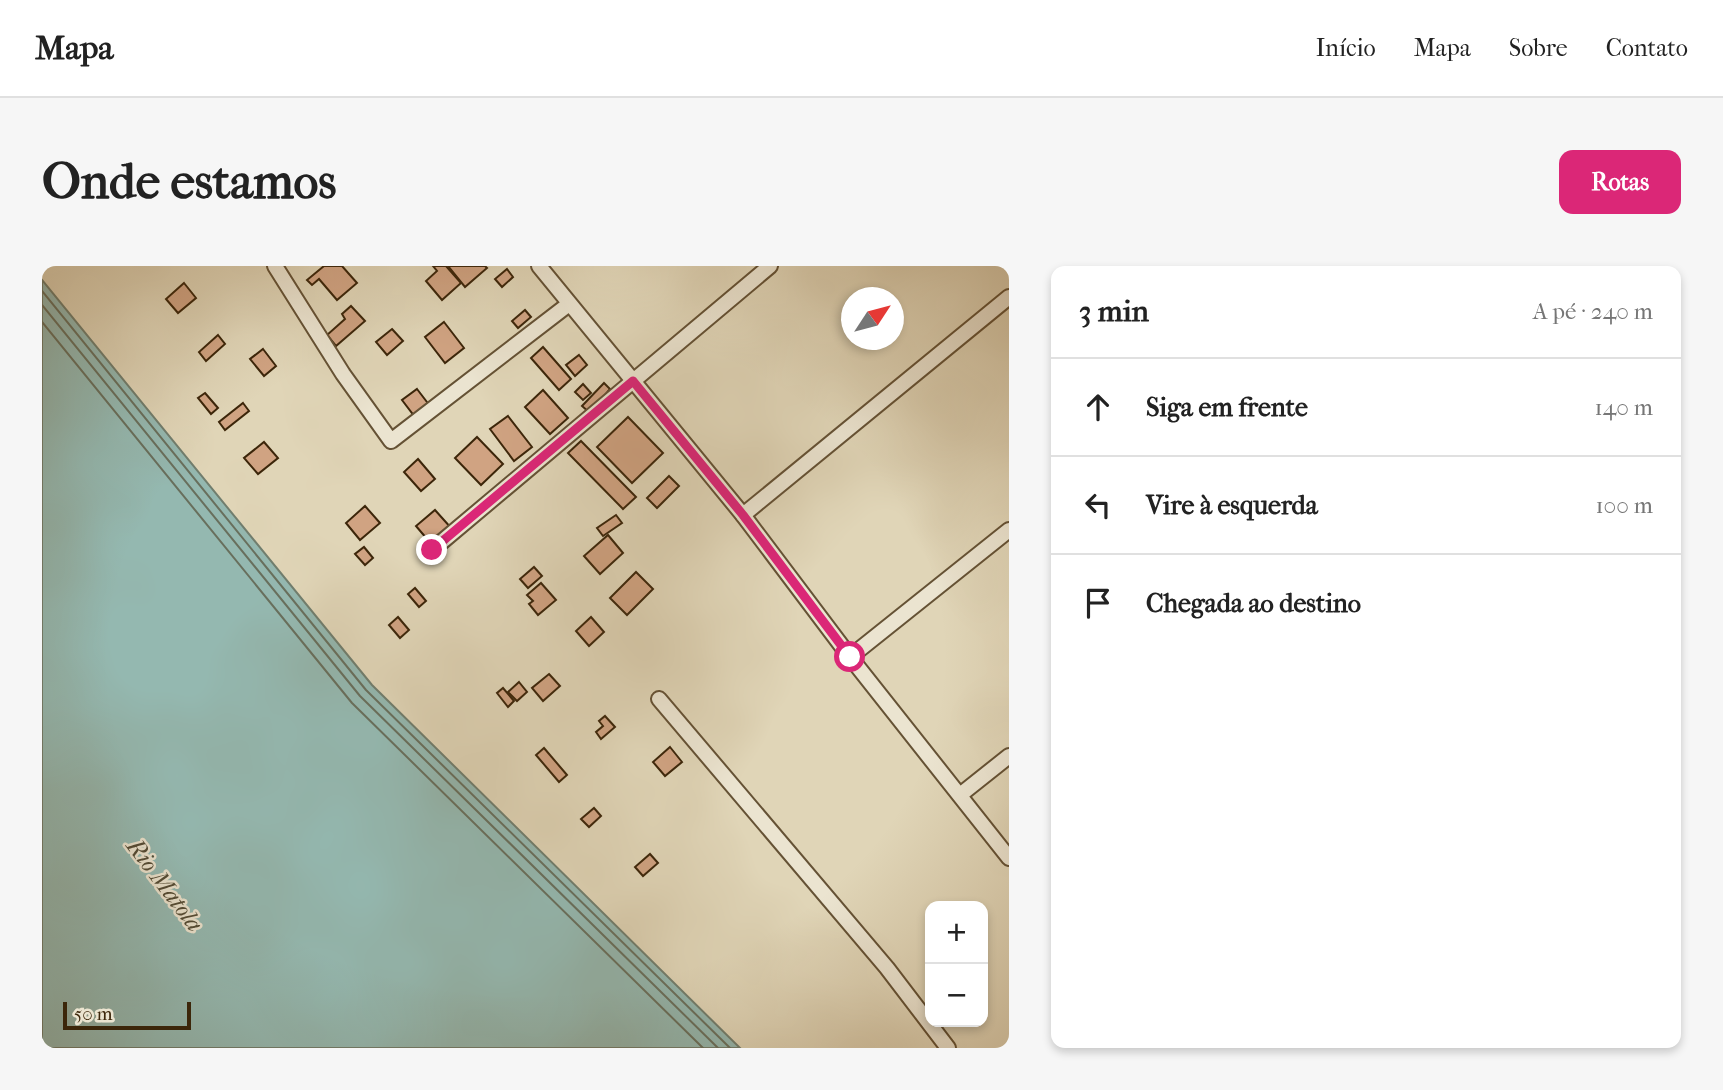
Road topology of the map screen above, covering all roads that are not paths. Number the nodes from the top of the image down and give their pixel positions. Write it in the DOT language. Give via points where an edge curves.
graph roads {
  1 [pos="275,266"];
  2 [pos="539,266"];
  3 [pos="770,266"];
  4 [pos="1009,297"];
  5 [pos="569,304"];
  6 [pos="633,381"];
  7 [pos="743,515"];
  8 [pos="1009,530"];
  9 [pos="432,550"];
  10 [pos="850,657"];
  11 [pos="659,699"];
  12 [pos="1009,756"];
  13 [pos="960,795"];
  14 [pos="1009,859"];
  15 [pos="948,1048"];
  1 -- 5 [label="street" via="391,441"];
  2 -- 5 [label="street"];
  3 -- 6 [label="street"];
  4 -- 7 [label="street"];
  5 -- 6 [label="street"];
  6 -- 7 [label="street"];
  6 -- 9 [label="street"];
  7 -- 10 [label="street"];
  8 -- 10 [label="street"];
  10 -- 13 [label="street"];
  11 -- 15 [label="street" via="887,968"];
  12 -- 13 [label="street"];
  13 -- 14 [label="street"];
}
